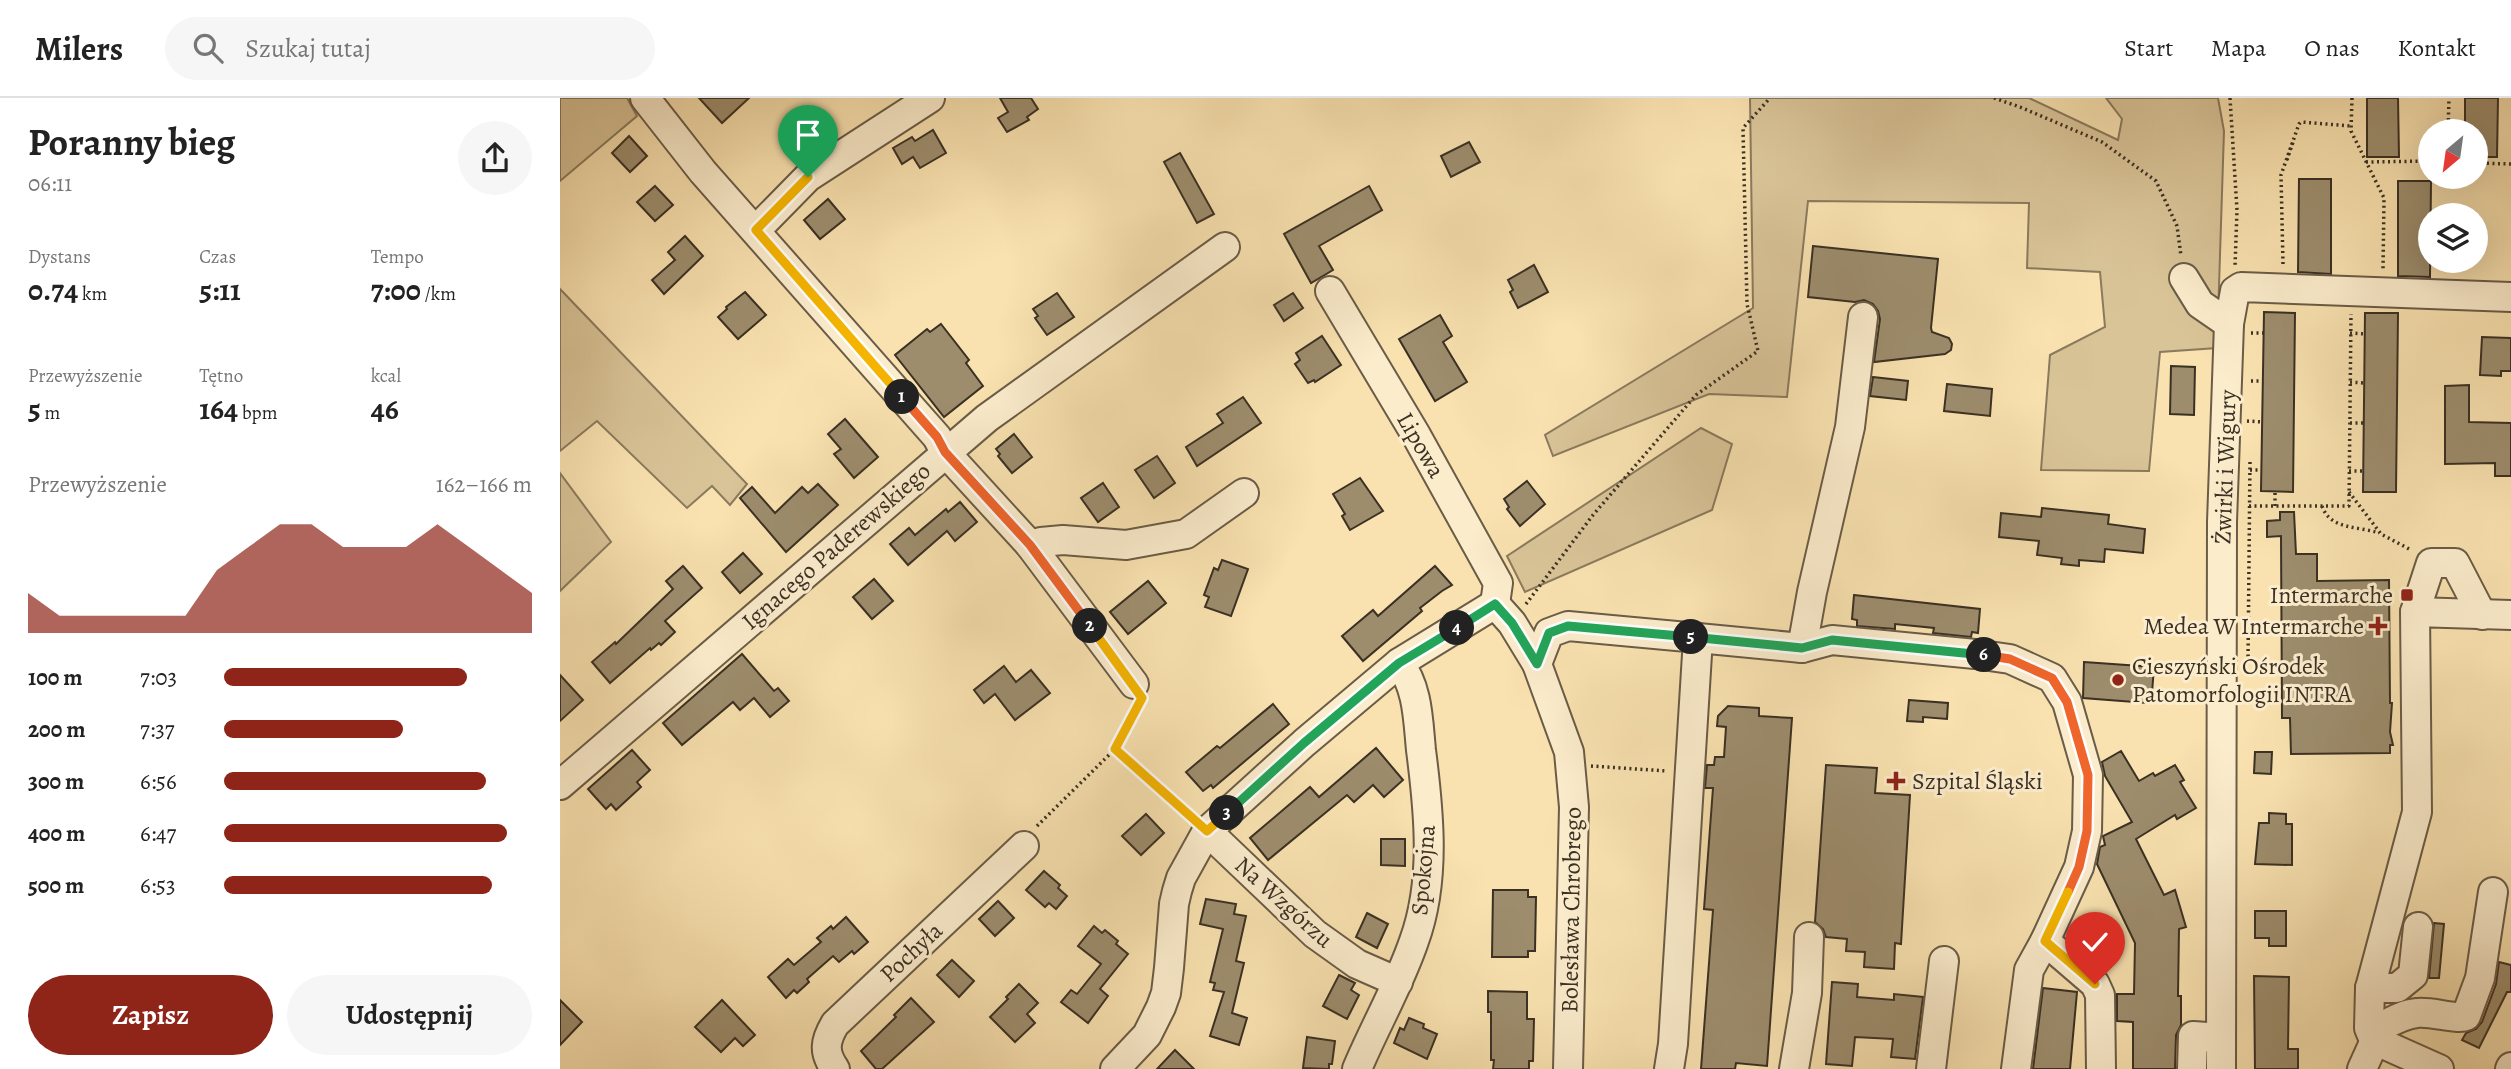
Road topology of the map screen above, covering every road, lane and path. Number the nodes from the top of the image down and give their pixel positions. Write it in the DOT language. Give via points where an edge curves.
graph roads {
  1 [pos="645,98"];
  2 [pos="930,98"];
  3 [pos="1770,98"];
  4 [pos="1994,98"];
  5 [pos="2230,98"];
  6 [pos="2352,98"];
  7 [pos="2449,98"];
  8 [pos="2448,119"];
  9 [pos="2351,126"];
  10 [pos="2418,161"];
  11 [pos="2366,162"];
  12 [pos="2488,163"];
  13 [pos="2511,164"];
  14 [pos="756,230"];
  15 [pos="1225,247"];
  16 [pos="2235,247"];
  17 [pos="2283,259"];
  18 [pos="2383,261"];
  19 [pos="2184,278"];
  20 [pos="1330,290"];
  21 [pos="2511,297"];
  22 [pos="2351,310"];
  23 [pos="1863,317"];
  24 [pos="2240,323"];
  25 [pos="2350,333"];
  26 [pos="2365,334"];
  27 [pos="2251,345"];
  28 [pos="2251,369"];
  29 [pos="2350,382"];
  30 [pos="2364,383"];
  31 [pos="2251,393"];
  32 [pos="2250,419"];
  33 [pos="2350,423"];
  34 [pos="2364,423"];
  35 [pos="2250,432"];
  36 [pos="945,452"];
  37 [pos="2250,454"];
  38 [pos="2349,471"];
  39 [pos="2364,471"];
  40 [pos="2276,491"];
  41 [pos="2349,492"];
  42 [pos="1244,493"];
  43 [pos="2249,506"];
  44 [pos="2275,506"];
  45 [pos="2322,506"];
  46 [pos="2381,534"];
  47 [pos="1030,545"];
  48 [pos="2431,563"];
  49 [pos="2415,612"];
  50 [pos="1504,613"];
  51 [pos="2482,615"];
  52 [pos="2511,615"];
  53 [pos="1698,638"];
  54 [pos="1802,648"];
  55 [pos="1399,663"];
  56 [pos="1537,664"];
  57 [pos="2247,674"];
  58 [pos="1134,684"];
  59 [pos="1115,749"];
  60 [pos="1570,758"];
  61 [pos="1667,771"];
  62 [pos="560,785"];
  63 [pos="1207,831"];
  64 [pos="1029,838"];
  65 [pos="2493,892"];
  66 [pos="2418,927"];
  67 [pos="1809,937"];
  68 [pos="2045,941"];
  69 [pos="1944,961"];
  70 [pos="1398,982"];
  71 [pos="2370,988"];
  72 [pos="2221,1038"];
  73 [pos="2374,1040"];
  74 [pos="835,1069"];
  75 [pos="1115,1069"];
  76 [pos="1357,1069"];
  77 [pos="1568,1069"];
  78 [pos="1668,1069"];
  79 [pos="1794,1069"];
  80 [pos="1931,1069"];
  81 [pos="2016,1069"];
  82 [pos="2101,1069"];
  83 [pos="2192,1069"];
  84 [pos="2221,1069"];
  85 [pos="2362,1069"];
  86 [pos="2438,1069"];
  1 -- 14 [label="street"];
  2 -- 14 [label="street" via="808,177"];
  3 -- 50 [label="path" via="1743,128 1747,304 1758,351 1696,395"];
  4 -- 19 [label="path" via="2102,142 2156,181 2177,226"];
  5 -- 16 [label="path"];
  6 -- 9 [label="path"];
  7 -- 8 [label="path"];
  9 -- 11 [label="path"];
  9 -- 17 [label="path" via="2301,122 2281,175"];
  10 -- 11 [label="path"];
  11 -- 18 [label="path" via="2384,198"];
  12 -- 13 [label="path"];
  14 -- 36 [label="street" via="937,437"];
  15 -- 36 [label="street, Ignacego Paderewskiego"];
  19 -- 24 [label="street" via="2200,304"];
  20 -- 50 [label="street, Lipowa" via="1498,583"];
  21 -- 24 [label="street, Żwirki i Wigury" via="2241,287 2235,291"];
  22 -- 25 [label="path"];
  23 -- 54 [label="street" via="1850,427"];
  24 -- 27 [label="path"];
  24 -- 72 [label="street, Żwirki i Wigury" via="2222,522"];
  25 -- 26 [label="path"];
  25 -- 29 [label="path"];
  28 -- 31 [label="path"];
  29 -- 30 [label="path"];
  29 -- 33 [label="path"];
  32 -- 35 [label="path"];
  33 -- 34 [label="path"];
  33 -- 38 [label="path"];
  36 -- 47 [label="street"];
  36 -- 62 [label="street, Ignacego Paderewskiego"];
  37 -- 43 [label="path"];
  38 -- 39 [label="path"];
  38 -- 41 [label="path"];
  40 -- 44 [label="path"];
  41 -- 45 [label="path" via="2349,506"];
  41 -- 46 [label="path"];
  42 -- 47 [label="street" via="1186,534 1126,545 1063,540"];
  43 -- 44 [label="path"];
  43 -- 57 [label="path"];
  44 -- 45 [label="path"];
  45 -- 46 [label="path" via="2336,524"];
  46 -- 48 [label="path"];
  47 -- 58 [label="street"];
  48 -- 49 [label="street"];
  48 -- 51 [label="street" via="2455,563"];
  49 -- 51 [label="street"];
  49 -- 71 [label="street" via="2417,812"];
  50 -- 55 [label="street"];
  50 -- 56 [label="street, Bolesława Chrobrego"];
  51 -- 52 [label="street"];
  53 -- 54 [label="street"];
  53 -- 56 [label="street" via="1568,626 1549,633"];
  53 -- 78 [label="street"];
  54 -- 68 [label="street" via="1832,640 1975,653 2010,659 2052,678 2067,702 2088,775 2087,831 2079,867"];
  55 -- 63 [label="street"];
  55 -- 70 [label="street, Spokojna" via="1413,689 1429,812 1426,893"];
  56 -- 60 [label="street, Bolesława Chrobrego"];
  58 -- 59 [label="path" via="1142,698"];
  59 -- 63 [label="path"];
  59 -- 64 [label="path"];
  60 -- 61 [label="path"];
  60 -- 77 [label="street, Bolesława Chrobrego" via="1574,807"];
  63 -- 70 [label="street, Na Wzgórzu" via="1315,934 1357,964"];
  63 -- 75 [label="street" via="1177,891 1161,1007 1147,1035"];
  64 -- 74 [label="street, Pochyła" via="835,1024 826,1043"];
  65 -- 73 [label="street" via="2480,978 2466,1016 2438,1012 2406,1015 2379,1028"];
  66 -- 71 [label="street" via="2413,975 2397,988"];
  67 -- 79 [label="street" via="1807,993"];
  68 -- 81 [label="street" via="2029,970"];
  68 -- 82 [label="street" via="2095,984 2100,995"];
  69 -- 80 [label="street"];
  70 -- 76 [label="street, Spokojna"];
  71 -- 73 [label="street" via="2369,1027"];
  72 -- 83 [label="street" via="2193,1036"];
  72 -- 84 [label="street, Żwirki i Wigury"];
  73 -- 85 [label="street"];
  73 -- 86 [label="street"];
}
